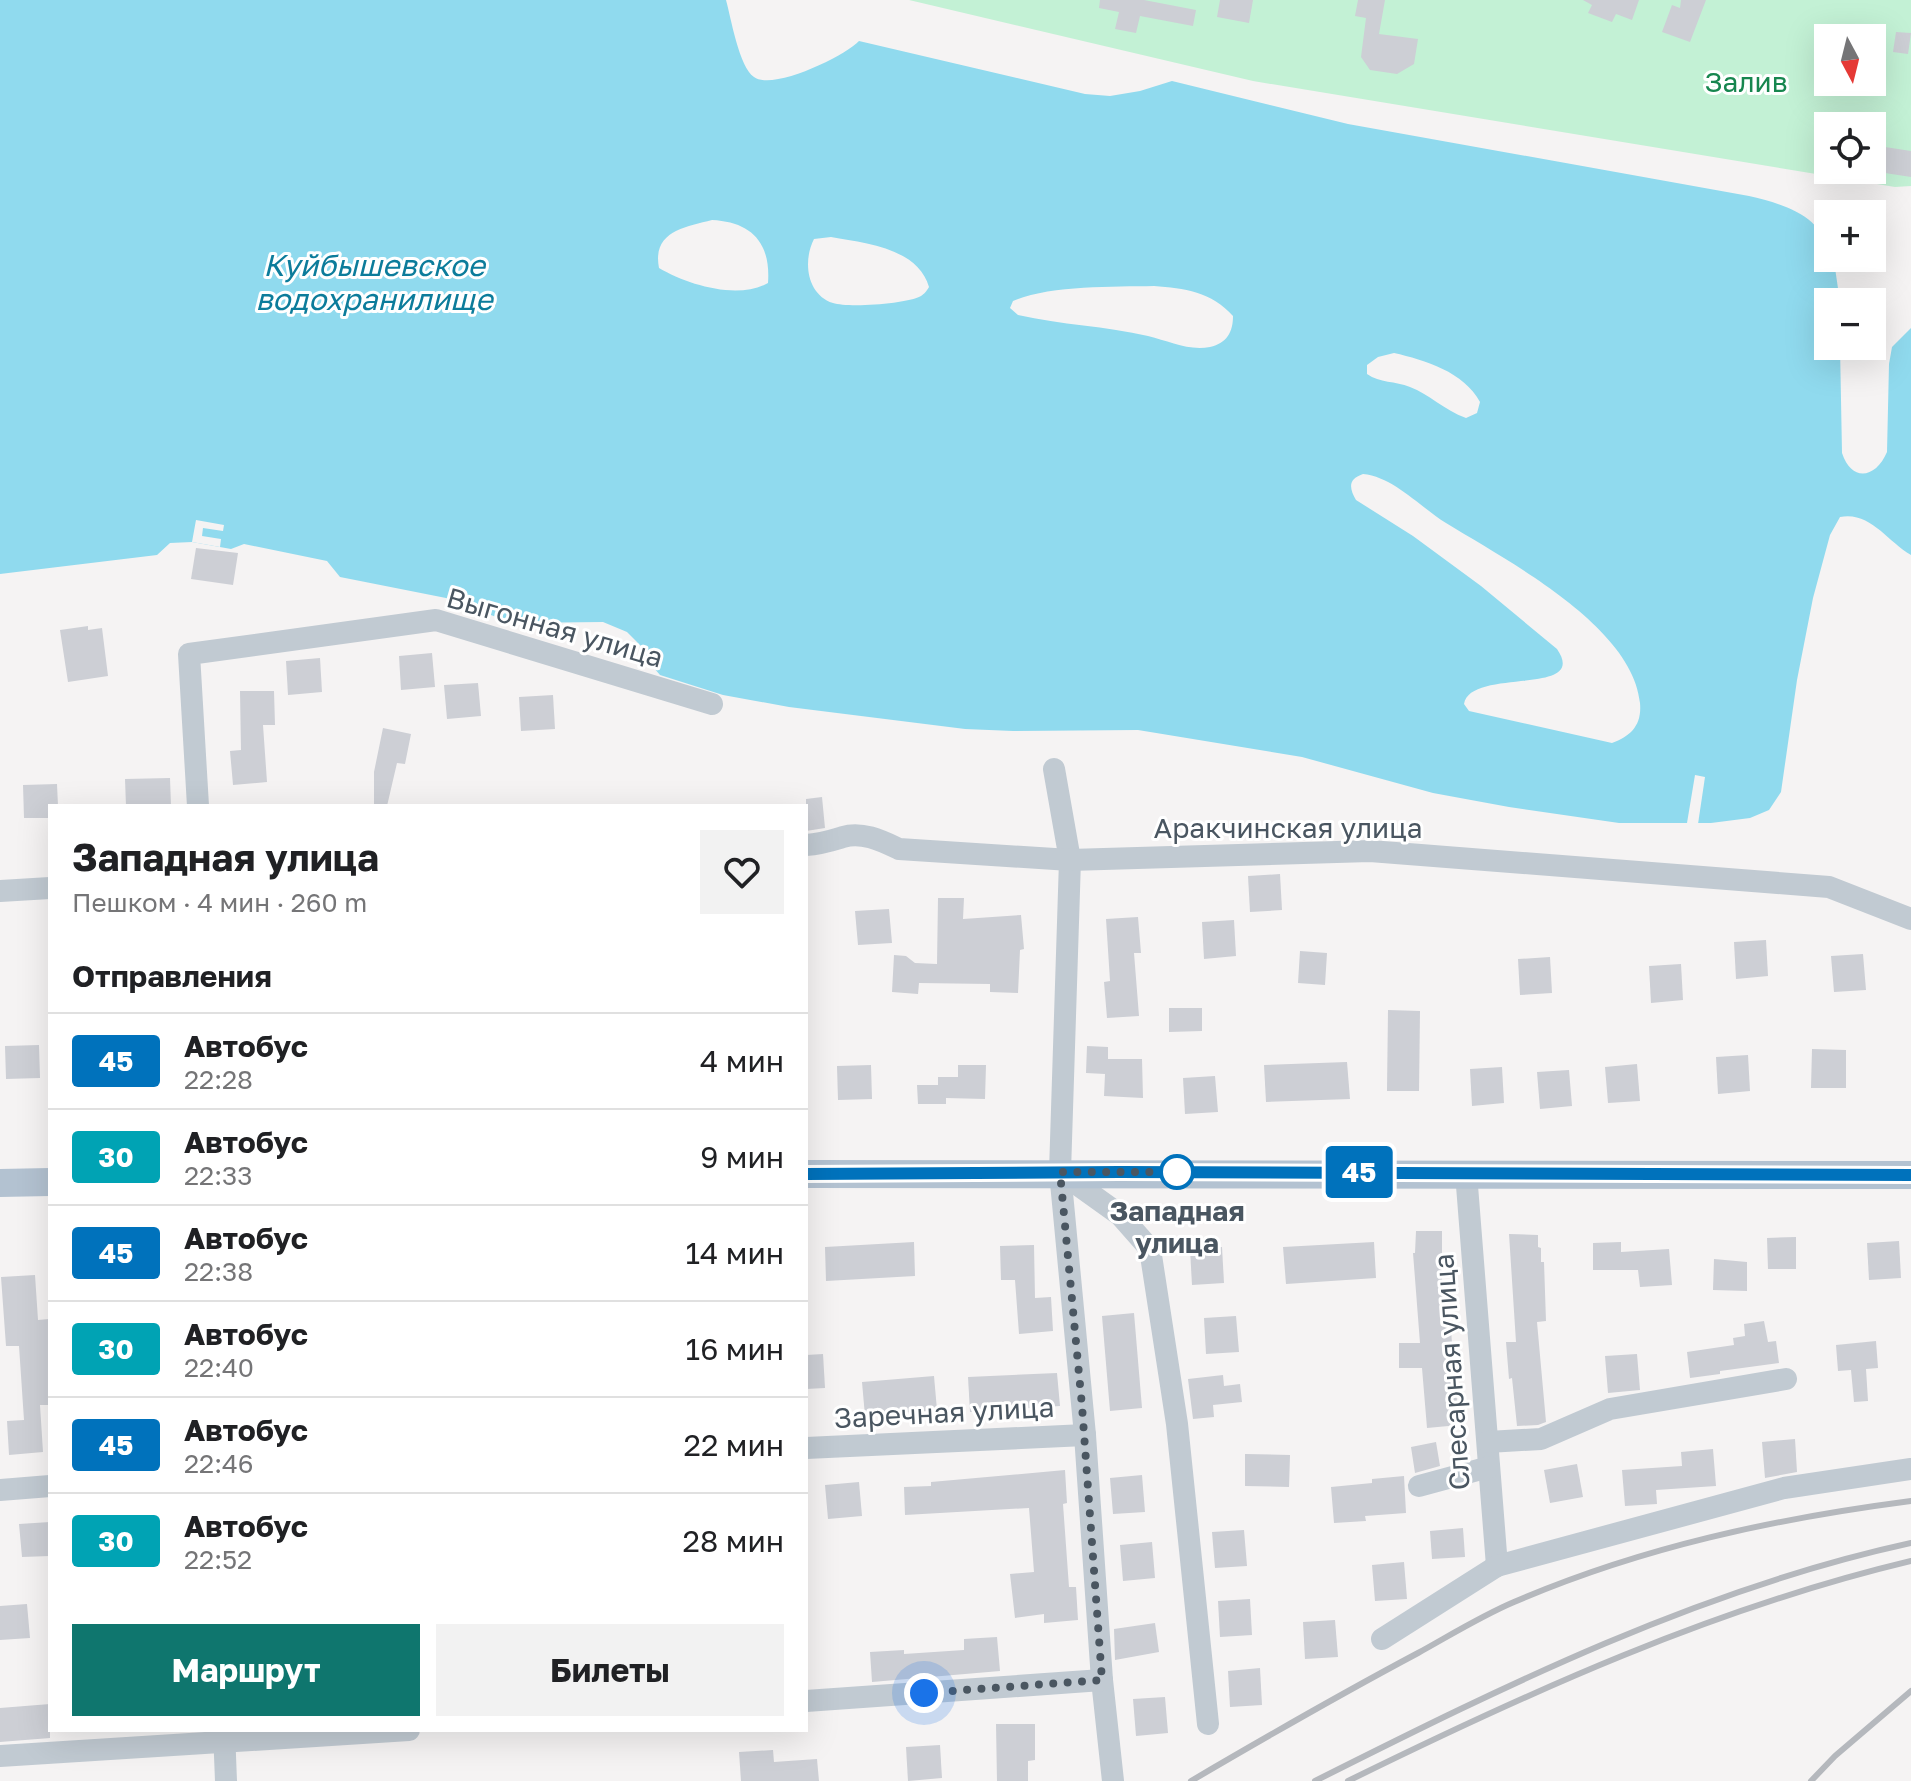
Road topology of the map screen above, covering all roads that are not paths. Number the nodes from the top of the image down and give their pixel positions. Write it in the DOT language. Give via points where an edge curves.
graph roads {
  1 [pos="712,704"];
  2 [pos="1054,769"];
  3 [pos="198,804"];
  4 [pos="808,845"];
  5 [pos="1070,860"];
  6 [pos="48,888"];
  7 [pos="0,891"];
  8 [pos="1911,919"];
  9 [pos="1060,1172"];
  10 [pos="1466,1173"];
  11 [pos="808,1174"];
  12 [pos="1911,1175"];
  13 [pos="48,1182"];
  14 [pos="0,1183"];
  15 [pos="1786,1379"];
  16 [pos="1085,1435"];
  17 [pos="1488,1442"];
  18 [pos="808,1448"];
  19 [pos="1489,1467"];
  20 [pos="1911,1469"];
  21 [pos="48,1486"];
  22 [pos="1419,1486"];
  23 [pos="0,1490"];
  24 [pos="1497,1566"];
  25 [pos="1382,1639"];
  26 [pos="1102,1680"];
  27 [pos="808,1701"];
  28 [pos="1208,1724"];
  29 [pos="356,1732"];
  30 [pos="224,1737"];
  31 [pos="0,1756"];
  32 [pos="226,1781"];
  33 [pos="1113,1781"];
  1 -- 3 [label="street, Выгонная улица" via="436,620 189,654"];
  2 -- 5 [label="street"];
  4 -- 5 [label="street, Аракчинская улица" via="828,844 846,835 876,838 899,849"];
  5 -- 8 [label="street, Аракчинская улица" via="1370,851 1829,887"];
  5 -- 9 [label="street"];
  6 -- 7 [label="street"];
  9 -- 10 [label="main road"];
  9 -- 11 [label="main road"];
  9 -- 16 [label="street"];
  9 -- 28 [label="street" via="1120,1215 1150,1249 1177,1424"];
  10 -- 12 [label="main road"];
  10 -- 17 [label="street, Слесарная улица"];
  13 -- 14 [label="main road"];
  15 -- 17 [label="street" via="1610,1409 1541,1439"];
  16 -- 18 [label="street, Заречная улица"];
  16 -- 26 [label="street"];
  17 -- 19 [label="street, Слесарная улица"];
  19 -- 22 [label="street"];
  19 -- 24 [label="street, Слесарная улица"];
  20 -- 24 [label="street" via="1784,1488"];
  21 -- 23 [label="street"];
  24 -- 25 [label="street"];
  26 -- 27 [label="street"];
  26 -- 33 [label="street"];
  29 -- 30 [label="street"];
  30 -- 31 [label="street"];
  30 -- 32 [label="street"];
}
